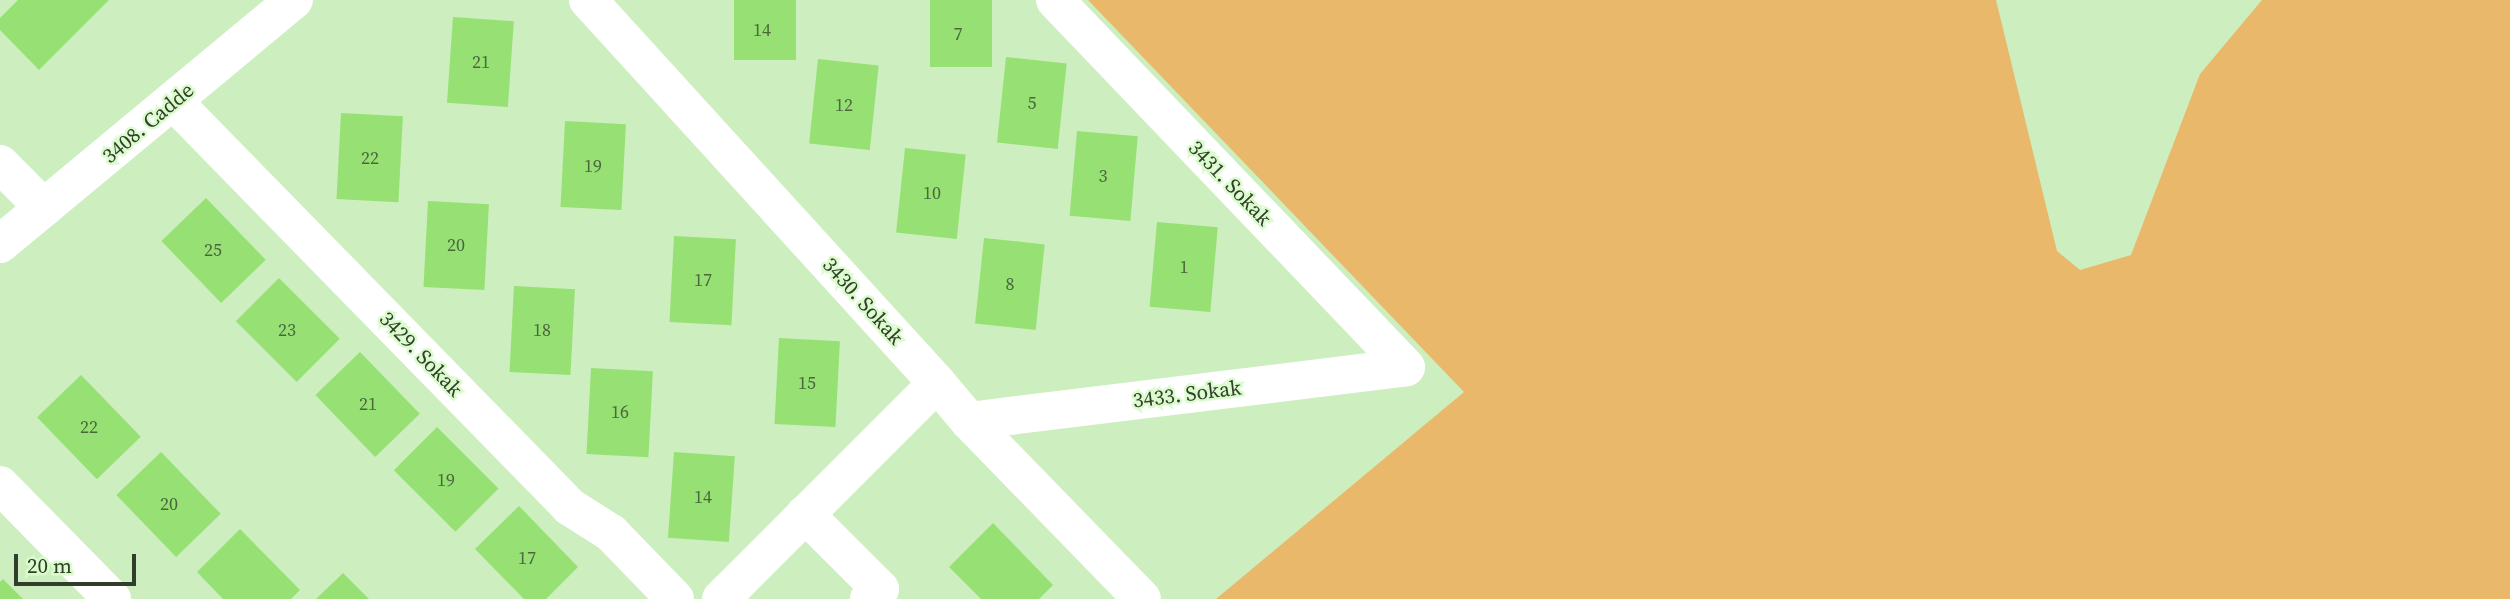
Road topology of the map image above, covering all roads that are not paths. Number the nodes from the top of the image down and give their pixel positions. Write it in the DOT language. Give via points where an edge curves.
graph roads {
  1 [pos="294,0"];
  2 [pos="588,0"];
  3 [pos="1055,0"];
  4 [pos="173,102"];
  5 [pos="0,164"];
  6 [pos="44,208"];
  7 [pos="0,244"];
  8 [pos="1406,367"];
  9 [pos="937,383"];
  10 [pos="969,421"];
  11 [pos="0,485"];
  12 [pos="805,514"];
  13 [pos="112,599"];
  14 [pos="675,599"];
  15 [pos="721,599"];
  16 [pos="869,599"];
  17 [pos="1142,599"];
  1 -- 4 [label="street, 3408. Cadde"];
  2 -- 9 [label="street, 3430. Sokak"];
  3 -- 8 [label="street, 3431. Sokak"];
  4 -- 6 [label="street, 3408. Cadde"];
  4 -- 14 [label="street, 3429. Sokak" via="570,507 611,533"];
  5 -- 6 [label="street"];
  6 -- 7 [label="street, 3408. Cadde"];
  8 -- 10 [label="street, 3433. Sokak"];
  9 -- 10 [label="street, 3430. Sokak"];
  9 -- 12 [label="street"];
  10 -- 17 [label="street, 3430. Sokak"];
  11 -- 13 [label="street"];
  12 -- 15 [label="street"];
  12 -- 16 [label="street" via="880,589"];
}
